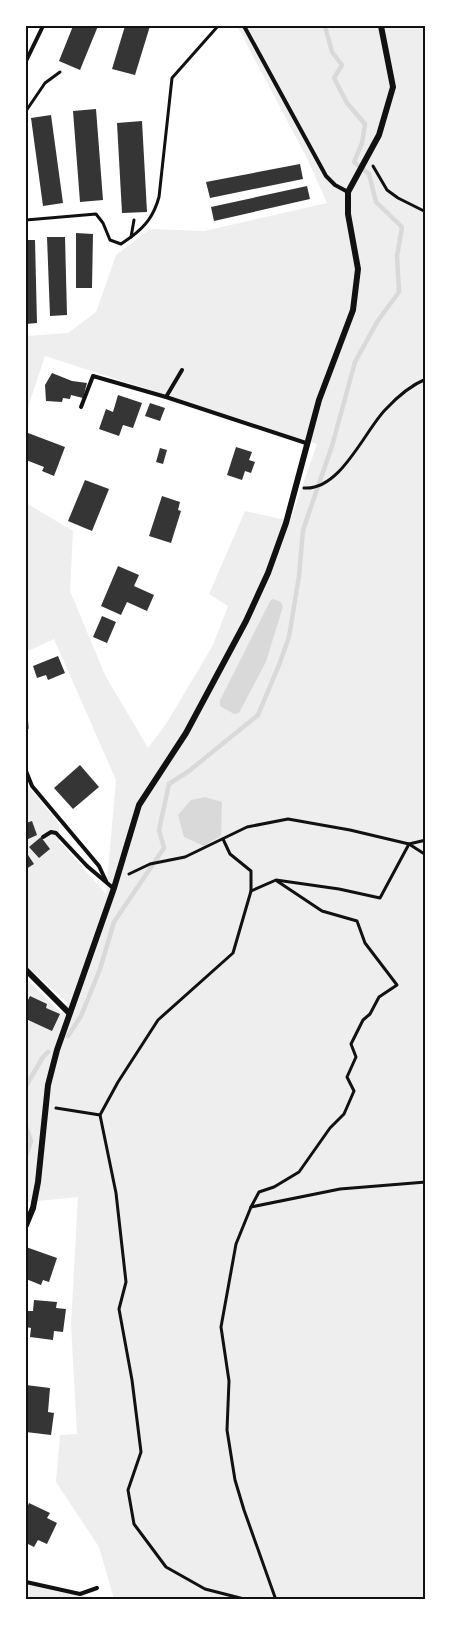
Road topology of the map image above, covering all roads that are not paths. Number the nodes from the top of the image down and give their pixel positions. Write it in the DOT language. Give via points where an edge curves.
graph roads {
  1 [pos="43,26"];
  2 [pos="244,26"];
  3 [pos="381,26"];
  4 [pos="26,62"];
  5 [pos="348,192"];
  6 [pos="182,370"];
  7 [pos="166,397"];
  8 [pos="81,408"];
  9 [pos="306,443"];
  10 [pos="26,735"];
  11 [pos="43,837"];
  12 [pos="106,881"];
  13 [pos="114,888"];
  14 [pos="26,970"];
  15 [pos="69,1013"];
  16 [pos="26,1225"];
  17 [pos="26,1582"];
  18 [pos="97,1588"];
  1 -- 4 [label="lane"];
  2 -- 5 [label="lane" via="326,176"];
  3 -- 5 [label="street" via="393,87 379,135"];
  5 -- 9 [label="street" via="358,269 356,297"];
  6 -- 7 [label="lane"];
  7 -- 8 [label="lane" via="93,376"];
  7 -- 9 [label="lane"];
  9 -- 13 [label="street" via="286,523 268,573 186,733 139,805"];
  10 -- 12 [label="lane" via="26,771 32,786 99,866"];
  11 -- 12 [label="lane" via="56,833"];
  12 -- 13 [label="lane"];
  13 -- 15 [label="street"];
  14 -- 15 [label="street"];
  15 -- 16 [label="street" via="48,1085 38,1182"];
  17 -- 18 [label="lane" via="80,1594"];
}
